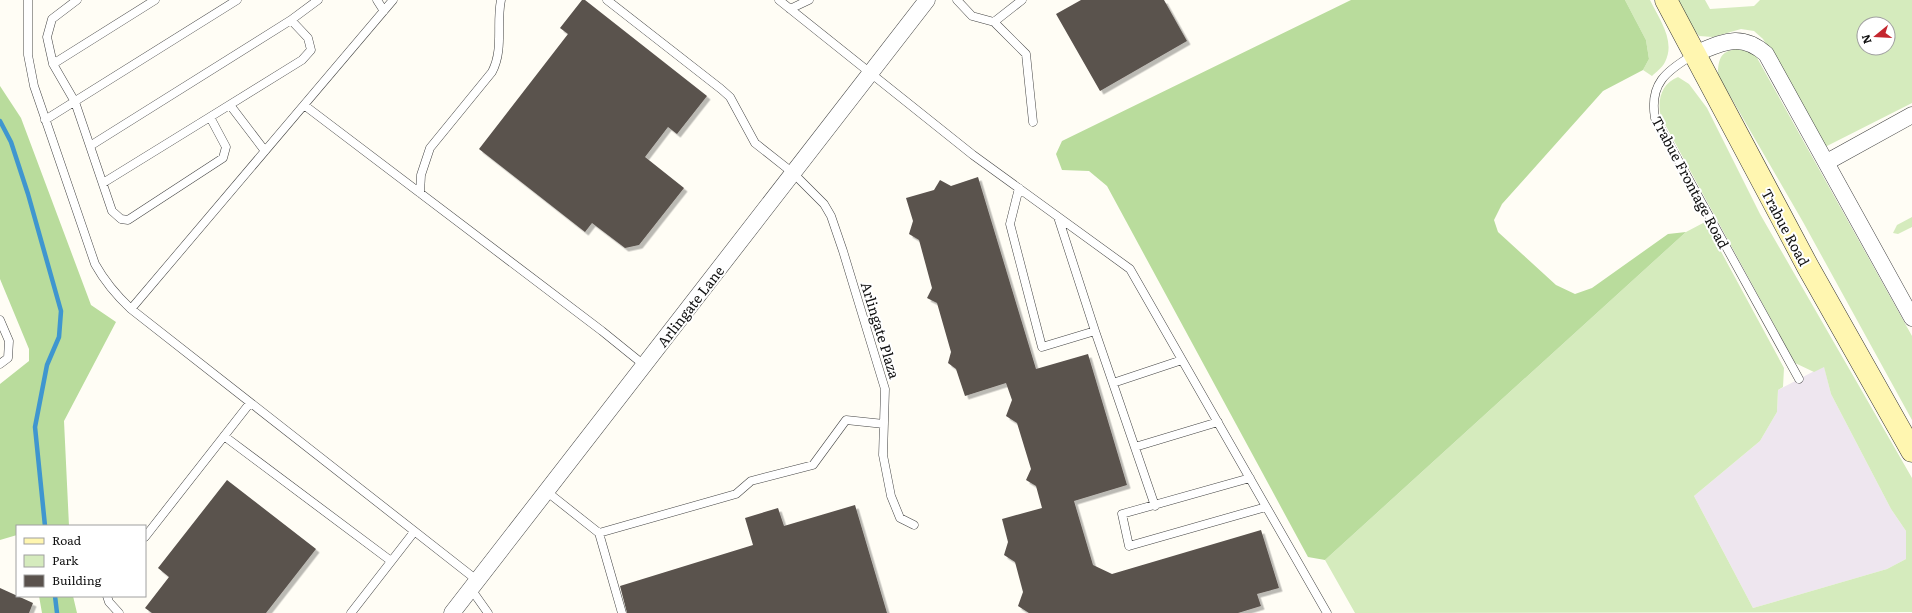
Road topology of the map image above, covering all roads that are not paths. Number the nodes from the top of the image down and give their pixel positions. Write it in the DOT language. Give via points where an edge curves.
graph roads {
  1 [pos="28,0"];
  2 [pos="77,0"];
  3 [pos="155,0"];
  4 [pos="237,0"];
  5 [pos="318,0"];
  6 [pos="377,0"];
  7 [pos="393,0"];
  8 [pos="501,0"];
  9 [pos="607,0"];
  10 [pos="779,0"];
  11 [pos="809,0"];
  12 [pos="927,0"];
  13 [pos="957,0"];
  14 [pos="1022,0"];
  15 [pos="1666,0"];
  16 [pos="790,9"];
  17 [pos="384,11"];
  18 [pos="291,20"];
  19 [pos="994,22"];
  20 [pos="1694,54"];
  21 [pos="53,64"];
  22 [pos="871,72"];
  23 [pos="75,102"];
  24 [pos="230,105"];
  25 [pos="304,105"];
  26 [pos="1912,115"];
  27 [pos="210,117"];
  28 [pos="45,120"];
  29 [pos="1033,122"];
  30 [pos="90,146"];
  31 [pos="265,151"];
  32 [pos="1827,162"];
  33 [pos="793,173"];
  34 [pos="103,184"];
  35 [pos="1019,188"];
  36 [pos="420,193"];
  37 [pos="1058,217"];
  38 [pos="131,309"];
  39 [pos="1912,318"];
  40 [pos="0,320"];
  41 [pos="1095,331"];
  42 [pos="1182,360"];
  43 [pos="0,364"];
  44 [pos="644,365"];
  45 [pos="1799,379"];
  46 [pos="1113,383"];
  47 [pos="250,402"];
  48 [pos="1218,422"];
  49 [pos="884,424"];
  50 [pos="224,436"];
  51 [pos="1136,448"];
  52 [pos="1912,451"];
  53 [pos="1250,478"];
  54 [pos="546,491"];
  55 [pos="1155,506"];
  56 [pos="1266,506"];
  57 [pos="914,525"];
  58 [pos="414,532"];
  59 [pos="599,533"];
  60 [pos="146,536"];
  61 [pos="391,561"];
  62 [pos="474,585"];
  63 [pos="108,597"];
  64 [pos="116,612"];
  65 [pos="351,613"];
  66 [pos="452,613"];
  67 [pos="488,613"];
  68 [pos="622,613"];
  69 [pos="1327,613"];
  1 -- 28 [label="lane" via="27,38 30,70"];
  2 -- 21 [label="lane" via="52,19 47,37"];
  3 -- 21 [label="lane"];
  4 -- 23 [label="lane"];
  5 -- 18 [label="lane"];
  6 -- 17 [label="lane"];
  7 -- 17 [label="lane"];
  8 -- 36 [label="lane" via="497,63 430,148 421,175"];
  9 -- 33 [label="lane, Arlingate Plaza" via="722,89 730,97 755,143"];
  10 -- 16 [label="lane"];
  11 -- 16 [label="lane"];
  12 -- 22 [label="street, Arlingate Lane"];
  13 -- 19 [label="lane" via="972,16"];
  14 -- 19 [label="lane"];
  15 -- 20 [label="main road, Trabue Road"];
  16 -- 22 [label="lane"];
  17 -- 25 [label="lane"];
  18 -- 24 [label="lane" via="308,38 311,50 302,60"];
  18 -- 30 [label="lane"];
  19 -- 29 [label="lane" via="1026,54"];
  20 -- 32 [label="street, Trabue Frontage Road" via="1725,42 1751,42 1759,47 1772,62"];
  20 -- 45 [label="lane, Trabue Frontage Road" via="1674,66 1656,88 1652,104 1655,118"];
  20 -- 52 [label="main road, Trabue Road" via="1808,267"];
  21 -- 23 [label="lane"];
  22 -- 33 [label="street, Arlingate Lane"];
  22 -- 35 [label="lane"];
  23 -- 28 [label="lane"];
  23 -- 30 [label="lane"];
  24 -- 27 [label="lane"];
  24 -- 31 [label="lane"];
  25 -- 31 [label="lane"];
  25 -- 36 [label="lane"];
  26 -- 32 [label="street"];
  27 -- 34 [label="lane"];
  27 -- 34 [label="lane" via="226,147 223,158 128,220 121,219 112,211"];
  28 -- 38 [label="lane" via="95,264 111,290"];
  30 -- 34 [label="lane"];
  31 -- 38 [label="lane"];
  32 -- 39 [label="street, Trabue Frontage Road"];
  33 -- 44 [label="street, Arlingate Lane"];
  33 -- 49 [label="lane, Arlingate Plaza" via="824,204 838,234 885,389"];
  35 -- 37 [label="lane"];
  35 -- 41 [label="lane" via="1010,224 1042,347"];
  36 -- 44 [label="lane"];
  37 -- 41 [label="lane"];
  37 -- 42 [label="lane" via="1130,269"];
  38 -- 47 [label="lane"];
  40 -- 43 [label="lane" via="9,341 8,358"];
  41 -- 46 [label="lane"];
  42 -- 46 [label="lane"];
  42 -- 48 [label="lane"];
  44 -- 54 [label="street, Arlingate Lane"];
  46 -- 51 [label="lane"];
  47 -- 50 [label="lane"];
  47 -- 58 [label="lane"];
  48 -- 51 [label="lane"];
  48 -- 53 [label="lane"];
  49 -- 57 [label="lane, Arlingate Plaza" via="883,455 891,496 900,518"];
  49 -- 59 [label="lane" via="846,420 813,465 751,481 736,494"];
  50 -- 60 [label="lane"];
  50 -- 61 [label="lane"];
  51 -- 55 [label="lane"];
  53 -- 55 [label="lane"];
  53 -- 56 [label="lane"];
  54 -- 59 [label="lane"];
  54 -- 62 [label="street, Arlingate Lane"];
  55 -- 56 [label="lane" via="1122,514 1129,546"];
  56 -- 69 [label="lane"];
  58 -- 61 [label="lane"];
  58 -- 62 [label="lane"];
  59 -- 68 [label="lane"];
  61 -- 65 [label="lane"];
  62 -- 66 [label="street, Arlingate Lane"];
  62 -- 67 [label="lane"];
  63 -- 64 [label="lane"];
}
